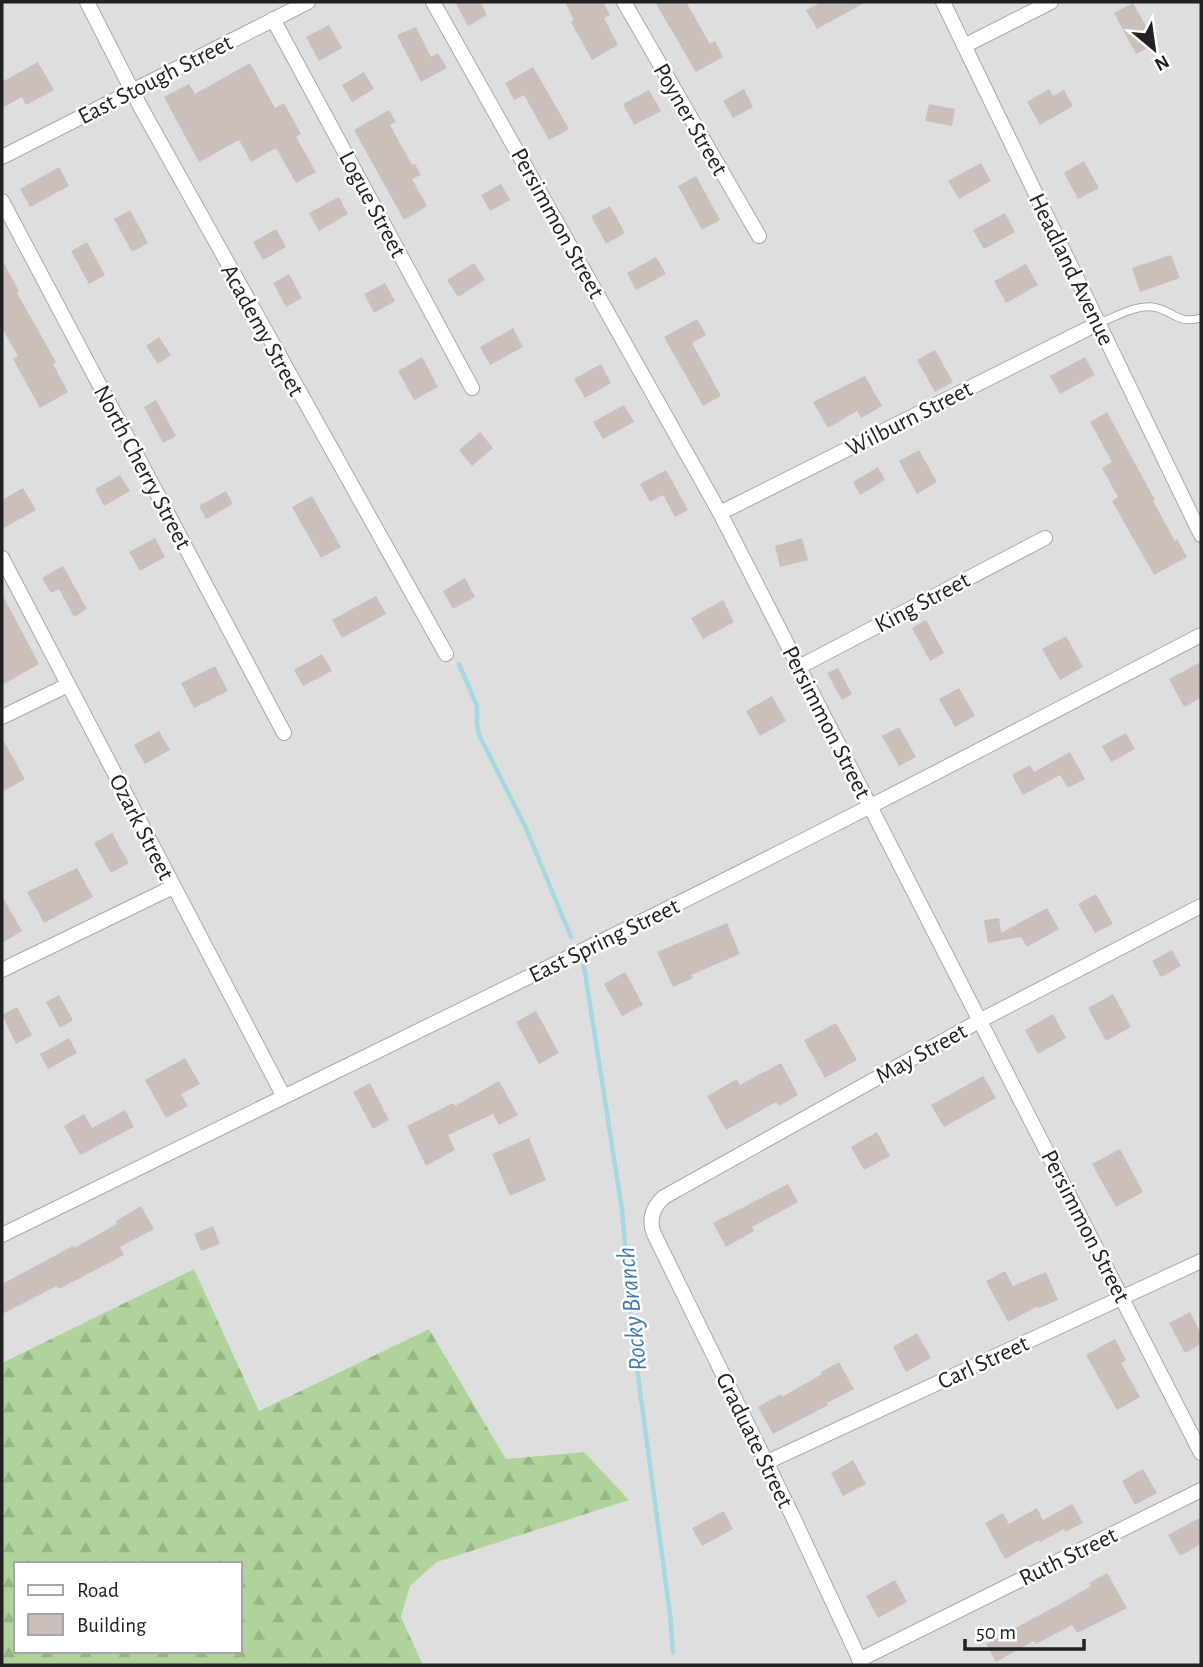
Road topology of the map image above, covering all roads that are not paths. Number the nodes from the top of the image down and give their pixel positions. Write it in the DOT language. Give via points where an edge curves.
graph roads {
  1 [pos="87,2"];
  2 [pos="307,2"];
  3 [pos="433,2"];
  4 [pos="624,2"];
  5 [pos="943,2"];
  6 [pos="1051,2"];
  7 [pos="273,19"];
  8 [pos="964,46"];
  9 [pos="132,91"];
  10 [pos="2,157"];
  11 [pos="2,201"];
  12 [pos="759,236"];
  13 [pos="1201,317"];
  14 [pos="1099,323"];
  15 [pos="472,388"];
  16 [pos="720,513"];
  17 [pos="1201,535"];
  18 [pos="1045,538"];
  19 [pos="2,558"];
  20 [pos="1201,635"];
  21 [pos="446,654"];
  22 [pos="799,667"];
  23 [pos="68,685"];
  24 [pos="2,717"];
  25 [pos="284,733"];
  26 [pos="870,807"];
  27 [pos="173,887"];
  28 [pos="1201,906"];
  29 [pos="2,970"];
  30 [pos="981,1020"];
  31 [pos="283,1095"];
  32 [pos="652,1214"];
  33 [pos="2,1235"];
  34 [pos="1201,1261"];
  35 [pos="1122,1297"];
  36 [pos="1201,1453"];
  37 [pos="765,1462"];
  38 [pos="1201,1490"];
  39 [pos="860,1663"];
  1 -- 9 [label="street, Academy Street"];
  2 -- 7 [label="street, East Stough Street"];
  3 -- 16 [label="street, Persimmon Street"];
  4 -- 12 [label="street, Poyner Street"];
  5 -- 8 [label="street, Headland Avenue"];
  6 -- 8 [label="street"];
  7 -- 9 [label="street, East Stough Street"];
  7 -- 15 [label="street, Logue Street"];
  8 -- 14 [label="street, Headland Avenue"];
  9 -- 10 [label="street, East Stough Street"];
  9 -- 21 [label="street, Academy Street"];
  11 -- 25 [label="street, North Cherry Street"];
  13 -- 14 [label="lane" via="1183,320 1158,308 1141,307"];
  14 -- 16 [label="street, Wilburn Street"];
  14 -- 17 [label="street, Headland Avenue"];
  16 -- 22 [label="street, Persimmon Street"];
  18 -- 22 [label="street, King Street"];
  19 -- 23 [label="street, Ozark Street"];
  20 -- 26 [label="street, East Spring Street"];
  22 -- 26 [label="street, Persimmon Street"];
  23 -- 24 [label="street"];
  23 -- 27 [label="street, Ozark Street"];
  26 -- 30 [label="street, Persimmon Street"];
  26 -- 31 [label="street, East Spring Street"];
  27 -- 29 [label="street"];
  27 -- 31 [label="street, Ozark Street"];
  28 -- 30 [label="street, May Street"];
  30 -- 32 [label="street, May Street" via="664,1197"];
  30 -- 35 [label="street, Persimmon Street"];
  31 -- 33 [label="street, East Spring Street"];
  32 -- 37 [label="street, Graduate Street" via="654,1234"];
  34 -- 35 [label="street, Carl Street"];
  35 -- 36 [label="street, Persimmon Street"];
  35 -- 37 [label="street, Carl Street"];
  37 -- 39 [label="street, Graduate Street"];
  38 -- 39 [label="street, Ruth Street"];
}
